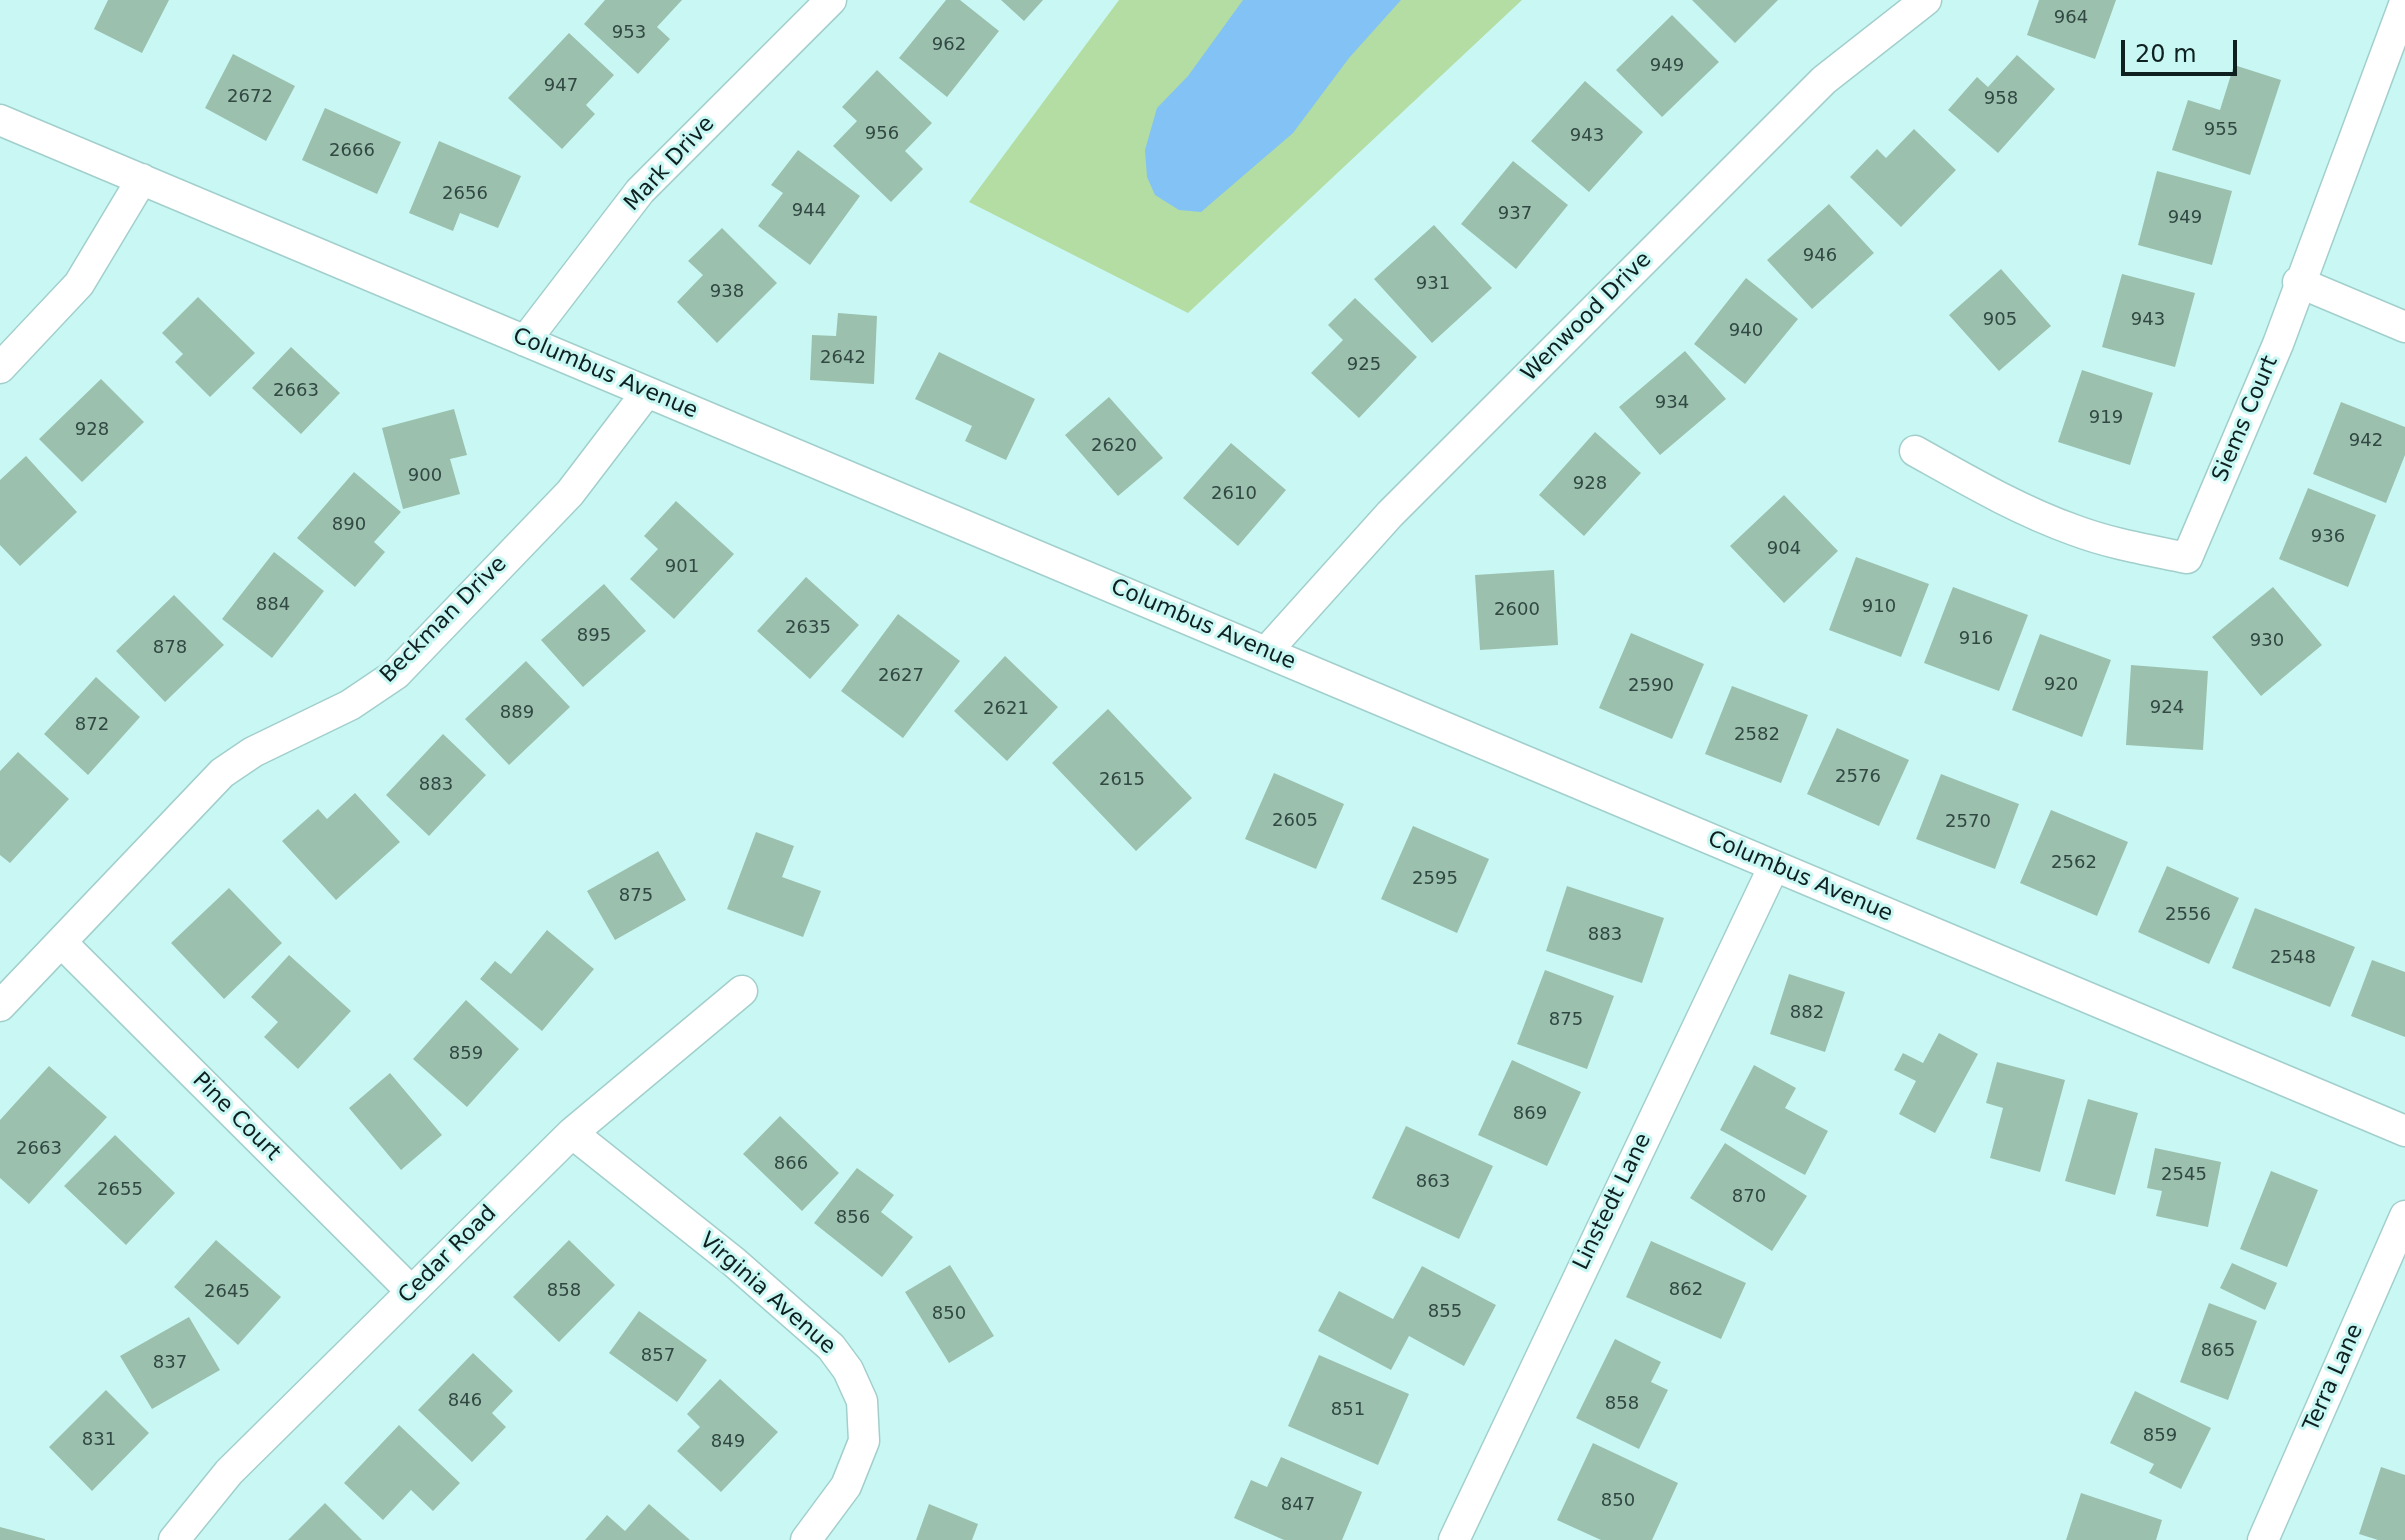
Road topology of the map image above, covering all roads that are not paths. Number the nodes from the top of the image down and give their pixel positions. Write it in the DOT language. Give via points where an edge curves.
graph roads {
  1 [pos="831,0"];
  2 [pos="1926,0"];
  3 [pos="2405,2"];
  4 [pos="0,120"];
  5 [pos="142,179"];
  6 [pos="2298,282"];
  7 [pos="2405,327"];
  8 [pos="525,341"];
  9 [pos="0,368"];
  10 [pos="647,392"];
  11 [pos="1915,451"];
  12 [pos="1266,652"];
  13 [pos="1774,866"];
  14 [pos="61,942"];
  15 [pos="742,991"];
  16 [pos="0,1006"];
  17 [pos="2405,1131"];
  18 [pos="572,1133"];
  19 [pos="2405,1216"];
  20 [pos="411,1291"];
  21 [pos="174,1540"];
  22 [pos="806,1540"];
  23 [pos="1454,1540"];
  24 [pos="2263,1540"];
  1 -- 8 [label="street, Mark Drive" via="640,191"];
  2 -- 12 [label="street, Wenwood Drive" via="1824,80 1390,514"];
  3 -- 6 [label="street, Siems Court"];
  4 -- 5 [label="street, Columbus Avenue"];
  5 -- 8 [label="street, Columbus Avenue"];
  5 -- 9 [label="street" via="79,284"];
  6 -- 7 [label="street"];
  6 -- 11 [label="street, Siems Court" via="2278,344 2187,558 2074,530 1995,496"];
  8 -- 10 [label="street, Columbus Avenue"];
  10 -- 12 [label="street, Columbus Avenue"];
  10 -- 14 [label="street, Beckman Drive" via="570,493 396,674 350,705 253,752 222,773"];
  12 -- 13 [label="street, Columbus Avenue"];
  13 -- 17 [label="street, Columbus Avenue"];
  13 -- 23 [label="street, Linstedt Lane"];
  14 -- 16 [label="street, Beckman Drive"];
  14 -- 20 [label="street, Pine Court"];
  15 -- 18 [label="street, Cedar Road"];
  18 -- 20 [label="street, Cedar Road"];
  18 -- 22 [label="street, Virginia Avenue" via="734,1262 831,1347 848,1370 862,1401 864,1441 846,1486"];
  19 -- 24 [label="street, Terra Lane"];
  20 -- 21 [label="street, Cedar Road" via="229,1472"];
}
